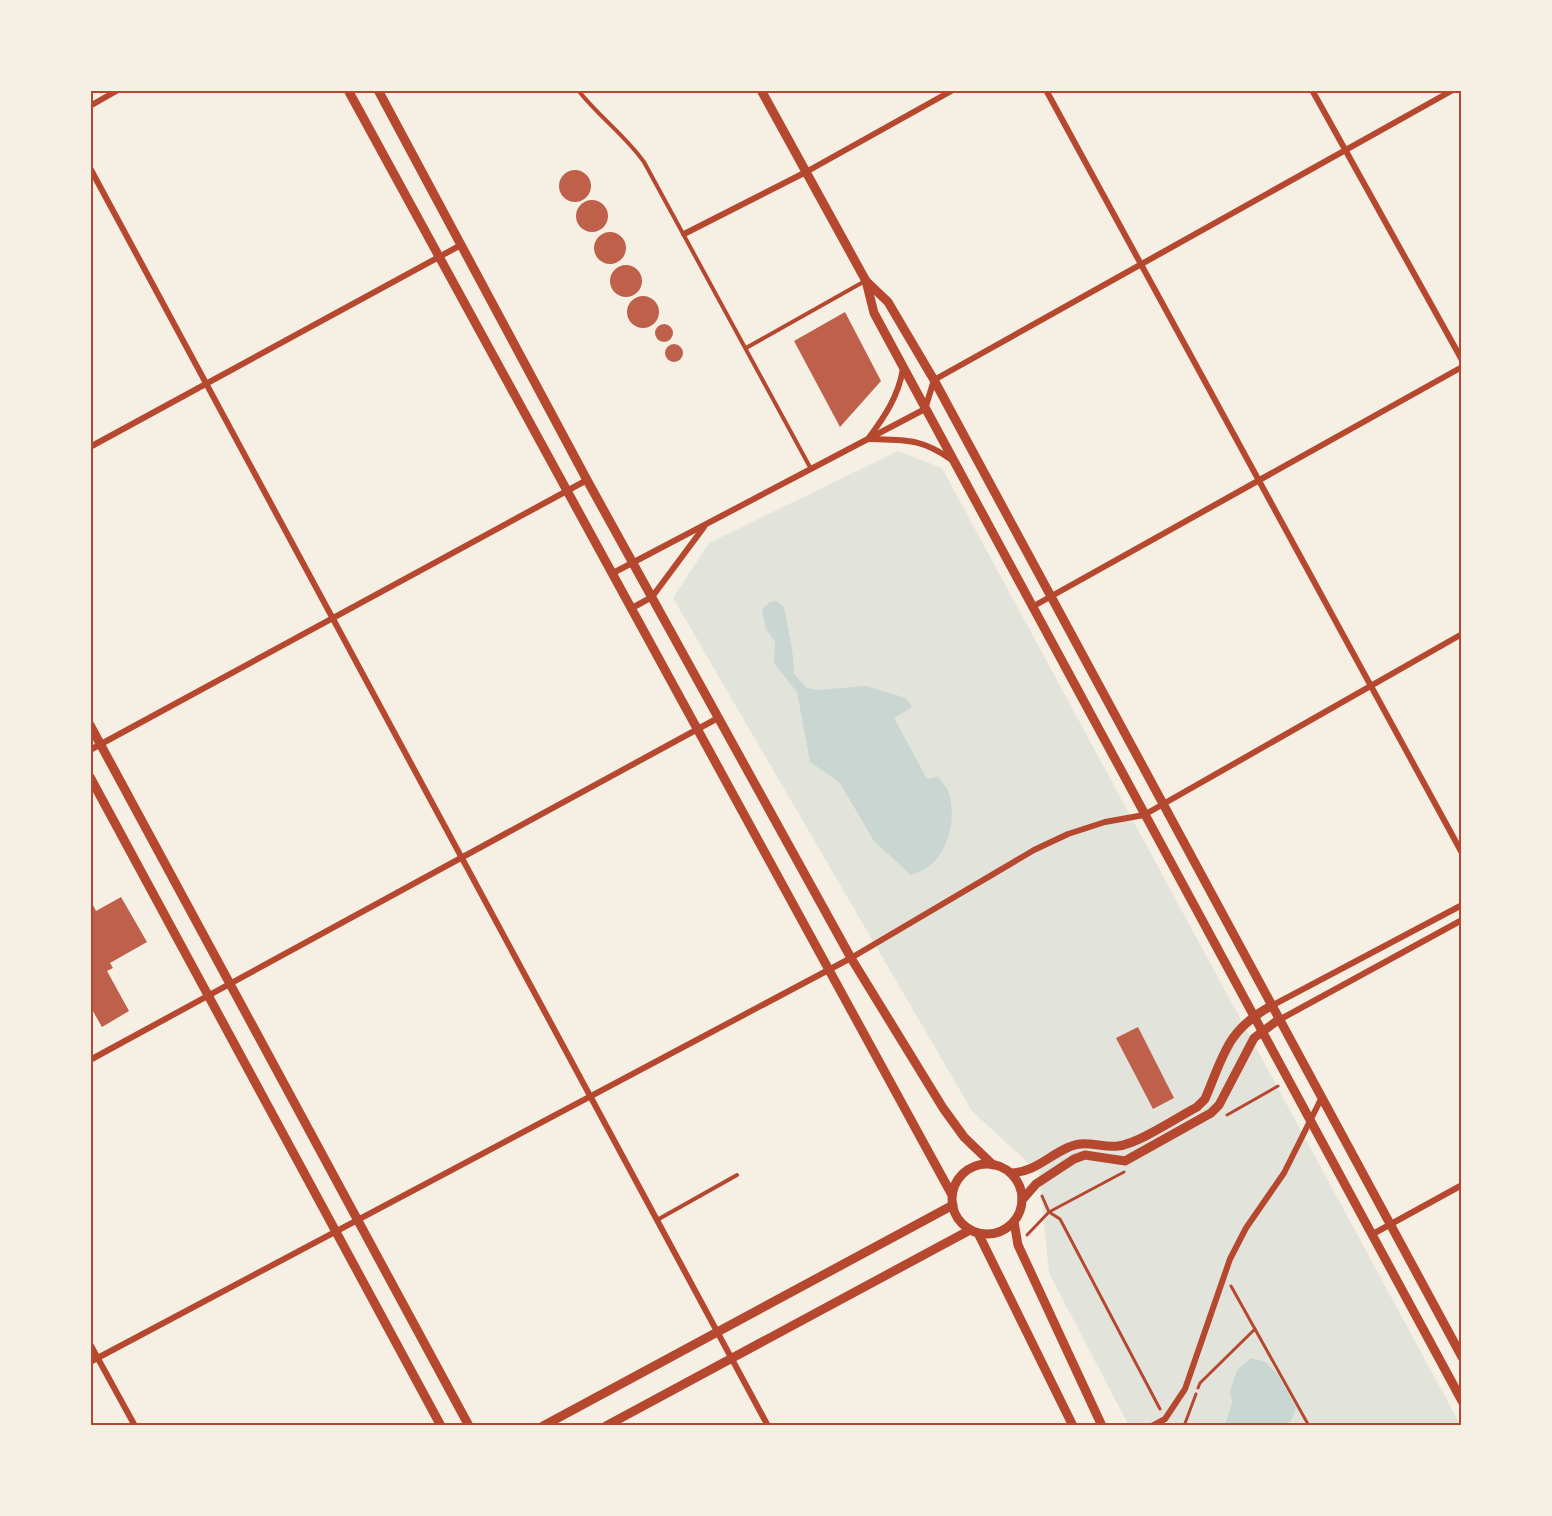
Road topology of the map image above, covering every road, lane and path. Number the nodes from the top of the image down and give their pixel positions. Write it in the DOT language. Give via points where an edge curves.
graph roads {
  1 [pos="118,90"];
  2 [pos="348,90"];
  3 [pos="378,90"];
  4 [pos="578,90"];
  5 [pos="761,90"];
  6 [pos="953,90"];
  7 [pos="1046,90"];
  8 [pos="1312,90"];
  9 [pos="1453,90"];
  10 [pos="90,106"];
  11 [pos="1344,150"];
  12 [pos="90,168"];
  13 [pos="806,172"];
  14 [pos="684,234"];
  15 [pos="461,245"];
  16 [pos="439,258"];
  17 [pos="1140,263"];
  18 [pos="866,281"];
  19 [pos="746,348"];
  20 [pos="1462,360"];
  21 [pos="1462,367"];
  22 [pos="903,368"];
  23 [pos="934,381"];
  24 [pos="207,385"];
  25 [pos="926,409"];
  26 [pos="868,439"];
  27 [pos="90,447"];
  28 [pos="954,461"];
  29 [pos="812,469"];
  30 [pos="588,480"];
  31 [pos="1257,480"];
  32 [pos="567,492"];
  33 [pos="706,525"];
  34 [pos="633,563"];
  35 [pos="613,573"];
  36 [pos="652,597"];
  37 [pos="1050,598"];
  38 [pos="1032,607"];
  39 [pos="632,608"];
  40 [pos="333,619"];
  41 [pos="1462,634"];
  42 [pos="1369,686"];
  43 [pos="718,718"];
  44 [pos="90,725"];
  45 [pos="697,729"];
  46 [pos="100,744"];
  47 [pos="90,750"];
  48 [pos="90,777"];
  49 [pos="1163,805"];
  50 [pos="1144,815"];
  51 [pos="1462,853"];
  52 [pos="461,858"];
  53 [pos="1462,904"];
  54 [pos="1462,920"];
  55 [pos="851,958"];
  56 [pos="830,969"];
  57 [pos="230,983"];
  58 [pos="208,996"];
  59 [pos="1271,1006"];
  60 [pos="1254,1015"];
  61 [pos="1278,1020"];
  62 [pos="1262,1032"];
  63 [pos="90,1060"];
  64 [pos="589,1096"];
  65 [pos="1321,1099"];
  66 [pos="1310,1121"];
  67 [pos="993,1165"];
  68 [pos="1011,1173"];
  69 [pos="737,1175"];
  70 [pos="1036,1184"];
  71 [pos="1462,1185"];
  72 [pos="952,1195"];
  73 [pos="1022,1200"];
  74 [pos="952,1205"];
  75 [pos="358,1219"];
  76 [pos="657,1221"];
  77 [pos="1014,1222"];
  78 [pos="1390,1225"];
  79 [pos="335,1231"];
  80 [pos="974,1232"];
  81 [pos="1371,1235"];
  82 [pos="1224,1274"];
  83 [pos="1255,1329"];
  84 [pos="717,1332"];
  85 [pos="90,1344"];
  86 [pos="1462,1357"];
  87 [pos="97,1358"];
  88 [pos="731,1358"];
  89 [pos="90,1362"];
  90 [pos="1462,1401"];
  91 [pos="1166,1419"];
  92 [pos="135,1426"];
  93 [pos="441,1426"];
  94 [pos="469,1426"];
  95 [pos="543,1426"];
  96 [pos="606,1426"];
  97 [pos="768,1426"];
  98 [pos="1073,1426"];
  99 [pos="1102,1426"];
  100 [pos="1152,1426"];
  101 [pos="1184,1426"];
  102 [pos="1309,1426"];
  1 -- 10 [label="street"];
  2 -- 16 [label="street"];
  3 -- 15 [label="street"];
  4 -- 14 [label="lane" via="645,162"];
  5 -- 13 [label="street"];
  6 -- 13 [label="street"];
  7 -- 17 [label="street"];
  8 -- 11 [label="street"];
  9 -- 11 [label="street"];
  11 -- 17 [label="street"];
  11 -- 20 [label="street"];
  12 -- 24 [label="street"];
  13 -- 14 [label="street"];
  13 -- 18 [label="street"];
  14 -- 19 [label="lane"];
  15 -- 16 [label="street"];
  15 -- 30 [label="street"];
  16 -- 24 [label="street"];
  16 -- 32 [label="street"];
  17 -- 23 [label="street"];
  17 -- 31 [label="street"];
  18 -- 19 [label="lane"];
  18 -- 22 [label="street" via="874,313"];
  18 -- 23 [label="street" via="888,302"];
  19 -- 29 [label="lane"];
  21 -- 31 [label="street"];
  22 -- 25 [label="street"];
  22 -- 26 [label="street" via="899,391"];
  23 -- 25 [label="street"];
  23 -- 37 [label="street"];
  24 -- 27 [label="street"];
  24 -- 40 [label="street"];
  25 -- 26 [label="street"];
  25 -- 28 [label="street"];
  26 -- 28 [label="street" via="932,446"];
  26 -- 29 [label="street"];
  28 -- 38 [label="street"];
  29 -- 33 [label="street"];
  30 -- 32 [label="street"];
  30 -- 34 [label="street"];
  31 -- 37 [label="street"];
  31 -- 42 [label="street"];
  32 -- 35 [label="street"];
  32 -- 40 [label="street"];
  33 -- 34 [label="street"];
  33 -- 36 [label="street"];
  34 -- 35 [label="street"];
  34 -- 36 [label="street"];
  35 -- 39 [label="street"];
  36 -- 39 [label="street"];
  36 -- 43 [label="street"];
  37 -- 38 [label="street"];
  37 -- 49 [label="street"];
  38 -- 50 [label="street"];
  39 -- 45 [label="street"];
  40 -- 46 [label="street"];
  40 -- 52 [label="street"];
  41 -- 42 [label="street"];
  42 -- 49 [label="street"];
  42 -- 51 [label="street"];
  43 -- 45 [label="street"];
  43 -- 55 [label="street"];
  44 -- 46 [label="street"];
  45 -- 52 [label="street"];
  45 -- 56 [label="street"];
  46 -- 47 [label="street"];
  46 -- 57 [label="street"];
  48 -- 58 [label="street"];
  49 -- 50 [label="street"];
  49 -- 59 [label="street"];
  50 -- 55 [label="street" via="1068,834"];
  50 -- 60 [label="street"];
  52 -- 57 [label="street"];
  52 -- 64 [label="street"];
  53 -- 59 [label="street"];
  54 -- 61 [label="street"];
  55 -- 56 [label="street"];
  55 -- 67 [label="street" via="943,1108 964,1137"];
  56 -- 64 [label="street"];
  56 -- 72 [label="street"];
  57 -- 58 [label="street"];
  57 -- 75 [label="street"];
  58 -- 63 [label="street"];
  58 -- 79 [label="street"];
  59 -- 60 [label="street"];
  59 -- 61 [label="street"];
  60 -- 62 [label="street"];
  60 -- 68 [label="street" via="1234,1033 1197,1107 1117,1146 1081,1143 1033,1169"];
  61 -- 62 [label="street"];
  61 -- 65 [label="street"];
  62 -- 66 [label="street"];
  62 -- 70 [label="street" via="1241,1058 1219,1105 1211,1113 1125,1161 1085,1155"];
  64 -- 75 [label="street"];
  64 -- 76 [label="street"];
  65 -- 66 [label="street"];
  65 -- 78 [label="street"];
  66 -- 81 [label="street"];
  66 -- 82 [label="street" via="1284,1173 1246,1228"];
  67 -- 68 [label="street"];
  67 -- 72 [label="street" via="982,1164 962,1175"];
  68 -- 73 [label="street"];
  69 -- 76 [label="lane"];
  70 -- 73 [label="street"];
  70 -- 91 [label="path" via="1049,1212 1060,1219"];
  71 -- 78 [label="street"];
  72 -- 74 [label="street"];
  73 -- 77 [label="street"];
  74 -- 80 [label="street" via="962,1224"];
  74 -- 84 [label="street"];
  75 -- 79 [label="street"];
  75 -- 94 [label="street"];
  76 -- 84 [label="street"];
  77 -- 80 [label="street" via="998,1233"];
  77 -- 99 [label="street" via="1018,1245"];
  78 -- 81 [label="street"];
  78 -- 86 [label="street"];
  79 -- 87 [label="street"];
  79 -- 93 [label="street"];
  80 -- 88 [label="street"];
  80 -- 98 [label="street"];
  81 -- 90 [label="street"];
  82 -- 83 [label="path"];
  82 -- 91 [label="street" via="1185,1389"];
  83 -- 101 [label="path" via="1200,1383"];
  83 -- 102 [label="path"];
  84 -- 88 [label="street"];
  84 -- 95 [label="street"];
  85 -- 87 [label="street"];
  87 -- 89 [label="street"];
  87 -- 92 [label="street"];
  88 -- 96 [label="street"];
  88 -- 97 [label="street"];
  91 -- 100 [label="street"];
}
